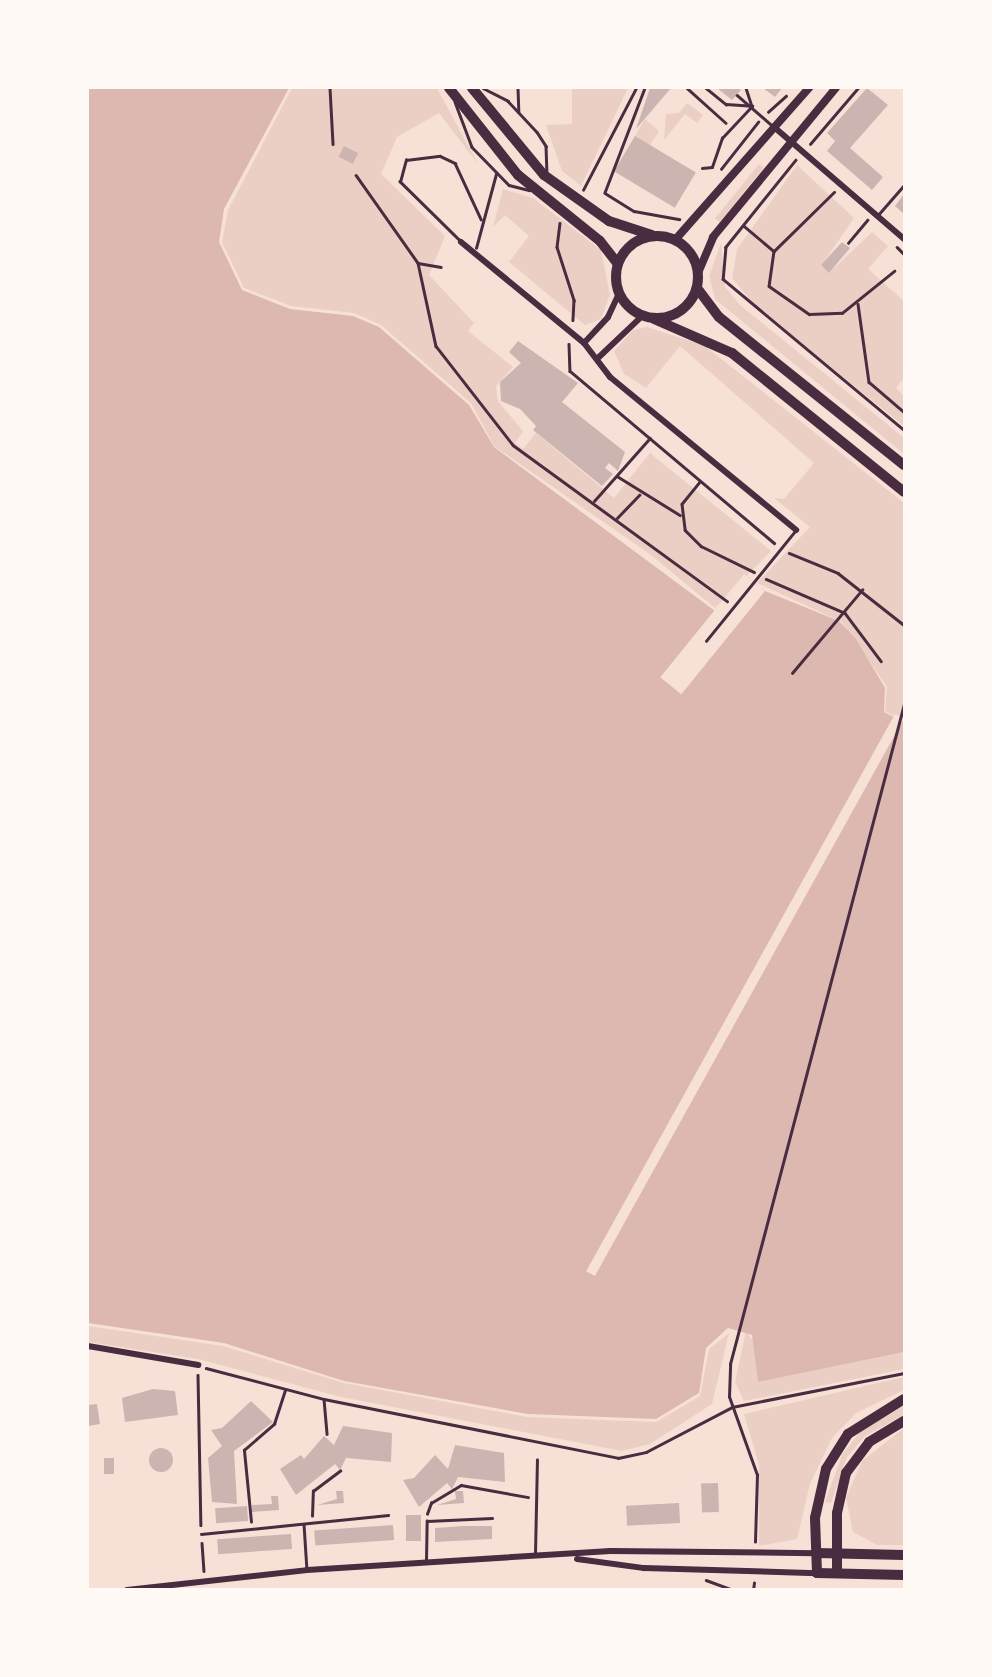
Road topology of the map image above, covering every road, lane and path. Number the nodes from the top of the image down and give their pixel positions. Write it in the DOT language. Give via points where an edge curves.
graph roads {
  1 [pos="330,88"];
  2 [pos="472,88"];
  3 [pos="483,88"];
  4 [pos="518,88"];
  5 [pos="636,88"];
  6 [pos="645,88"];
  7 [pos="706,88"];
  8 [pos="746,88"];
  9 [pos="809,88"];
  10 [pos="836,88"];
  11 [pos="858,88"];
  12 [pos="451,90"];
  13 [pos="737,95"];
  14 [pos="752,107"];
  15 [pos="519,113"];
  16 [pos="774,127"];
  17 [pos="744,140"];
  18 [pos="792,142"];
  19 [pos="333,144"];
  20 [pos="803,152"];
  21 [pos="702,168"];
  22 [pos="496,174"];
  23 [pos="356,175"];
  24 [pos="547,177"];
  25 [pos="712,180"];
  26 [pos="905,185"];
  27 [pos="533,190"];
  28 [pos="834,191"];
  29 [pos="582,193"];
  30 [pos="877,216"];
  31 [pos="481,219"];
  32 [pos="867,220"];
  33 [pos="696,221"];
  34 [pos="744,226"];
  35 [pos="658,236"];
  36 [pos="713,237"];
  37 [pos="905,239"];
  38 [pos="675,240"];
  39 [pos="461,242"];
  40 [pos="848,243"];
  41 [pos="726,247"];
  42 [pos="475,248"];
  43 [pos="774,251"];
  44 [pos="418,263"];
  45 [pos="618,264"];
  46 [pos="441,267"];
  47 [pos="894,271"];
  48 [pos="698,273"];
  49 [pos="697,288"];
  50 [pos="619,293"];
  51 [pos="858,304"];
  52 [pos="642,316"];
  53 [pos="654,319"];
  54 [pos="584,343"];
  55 [pos="599,357"];
  56 [pos="905,412"];
  57 [pos="905,430"];
  58 [pos="650,438"];
  59 [pos="905,465"];
  60 [pos="617,475"];
  61 [pos="700,482"];
  62 [pos="905,492"];
  63 [pos="639,495"];
  64 [pos="593,502"];
  65 [pos="680,515"];
  66 [pos="617,518"];
  67 [pos="796,530"];
  68 [pos="761,575"];
  69 [pos="863,590"];
  70 [pos="736,606"];
  71 [pos="845,614"];
  72 [pos="706,641"];
  73 [pos="881,661"];
  74 [pos="792,673"];
  75 [pos="905,704"];
  76 [pos="88,1346"];
  77 [pos="198,1365"];
  78 [pos="905,1373"];
  79 [pos="285,1390"];
  80 [pos="324,1399"];
  81 [pos="905,1399"];
  82 [pos="732,1408"];
  83 [pos="905,1421"];
  84 [pos="327,1434"];
  85 [pos="537,1460"];
  86 [pos="340,1471"];
  87 [pos="536,1499"];
  88 [pos="388,1515"];
  89 [pos="492,1518"];
  90 [pos="427,1521"];
  91 [pos="312,1523"];
  92 [pos="304,1524"];
  93 [pos="252,1528"];
  94 [pos="201,1534"];
  95 [pos="755,1546"];
  96 [pos="817,1553"];
  97 [pos="838,1554"];
  98 [pos="905,1555"];
  99 [pos="535,1557"];
  100 [pos="568,1558"];
  101 [pos="425,1564"];
  102 [pos="307,1570"];
  103 [pos="692,1570"];
  104 [pos="817,1573"];
  105 [pos="837,1573"];
  106 [pos="905,1575"];
  107 [pos="204,1578"];
  108 [pos="754,1583"];
  109 [pos="127,1590"];
  110 [pos="733,1590"];
  111 [pos="754,1590"];
  1 -- 19 [label="path"];
  2 -- 24 [label="highway"];
  3 -- 15 [label="lane"];
  4 -- 15 [label="lane"];
  5 -- 29 [label="path"];
  6 -- 33 [label="path" via="604,193 653,217 675,220 687,213"];
  7 -- 14 [label="lane" via="726,104"];
  8 -- 14 [label="lane"];
  9 -- 16 [label="street"];
  10 -- 18 [label="street"];
  11 -- 20 [label="path"];
  12 -- 22 [label="lane" via="466,138"];
  12 -- 27 [label="highway"];
  13 -- 14 [label="lane"];
  14 -- 16 [label="lane"];
  14 -- 21 [label="lane" via="722,138 712,167"];
  15 -- 24 [label="lane" via="546,146"];
  16 -- 18 [label="street"];
  16 -- 33 [label="street"];
  17 -- 25 [label="path"];
  18 -- 20 [label="street"];
  18 -- 36 [label="street"];
  20 -- 30 [label="street"];
  20 -- 34 [label="path"];
  22 -- 27 [label="lane" via="514,188"];
  22 -- 31 [label="lane"];
  23 -- 44 [label="path"];
  24 -- 27 [label="lane"];
  24 -- 35 [label="highway" via="609,221"];
  26 -- 30 [label="lane"];
  27 -- 45 [label="highway" via="600,241"];
  28 -- 43 [label="path"];
  30 -- 37 [label="street"];
  31 -- 39 [label="lane" via="455,163 440,156 406,159 400,182"];
  31 -- 42 [label="lane"];
  32 -- 40 [label="path"];
  33 -- 38 [label="street"];
  34 -- 41 [label="path"];
  34 -- 43 [label="path"];
  35 -- 38 [label="highway"];
  35 -- 45 [label="highway" via="633,243"];
  36 -- 41 [label="path"];
  36 -- 48 [label="street"];
  38 -- 48 [label="highway" via="693,257"];
  39 -- 42 [label="street"];
  41 -- 57 [label="path" via="720,269 730,289"];
  42 -- 54 [label="street"];
  43 -- 51 [label="path" via="769,286 809,314 842,313"];
  44 -- 46 [label="path"];
  44 -- 64 [label="path" via="436,346 513,445"];
  45 -- 50 [label="highway"];
  47 -- 51 [label="path"];
  48 -- 49 [label="highway"];
  49 -- 53 [label="highway" via="684,309"];
  49 -- 59 [label="highway" via="719,317"];
  50 -- 52 [label="highway"];
  50 -- 54 [label="street" via="608,317"];
  51 -- 56 [label="path" via="869,382"];
  52 -- 53 [label="highway"];
  52 -- 55 [label="street"];
  53 -- 62 [label="highway" via="732,352"];
  54 -- 55 [label="street"];
  55 -- 67 [label="street" via="610,377"];
  58 -- 60 [label="path"];
  60 -- 63 [label="path"];
  60 -- 64 [label="path"];
  61 -- 65 [label="path"];
  63 -- 65 [label="path"];
  63 -- 66 [label="path"];
  64 -- 66 [label="path"];
  65 -- 68 [label="path" via="701,546"];
  66 -- 70 [label="path"];
  67 -- 68 [label="lane"];
  68 -- 70 [label="lane"];
  68 -- 71 [label="path"];
  69 -- 71 [label="path"];
  70 -- 72 [label="lane"];
  71 -- 73 [label="path"];
  71 -- 74 [label="path"];
  75 -- 82 [label="path" via="737,1337 729,1381"];
  76 -- 77 [label="street"];
  77 -- 79 [label="path"];
  77 -- 94 [label="path"];
  78 -- 82 [label="path"];
  79 -- 80 [label="path"];
  79 -- 93 [label="path" via="274,1424 244,1450"];
  80 -- 82 [label="path" via="618,1458 646,1452"];
  80 -- 84 [label="path"];
  81 -- 96 [label="highway" via="862,1421 826,1469 815,1518"];
  82 -- 95 [label="path" via="757,1475"];
  83 -- 97 [label="highway" via="869,1442 846,1473 837,1513"];
  85 -- 87 [label="lane"];
  86 -- 91 [label="path" via="313,1492"];
  87 -- 90 [label="path" via="461,1485 431,1503"];
  87 -- 99 [label="lane"];
  88 -- 91 [label="lane"];
  89 -- 90 [label="lane"];
  90 -- 101 [label="lane"];
  91 -- 92 [label="lane"];
  92 -- 93 [label="lane"];
  92 -- 102 [label="lane"];
  93 -- 94 [label="lane"];
  94 -- 107 [label="path"];
  96 -- 97 [label="highway"];
  96 -- 100 [label="street" via="610,1551"];
  96 -- 104 [label="highway"];
  97 -- 98 [label="highway"];
  97 -- 105 [label="highway"];
  99 -- 100 [label="street"];
  99 -- 101 [label="street"];
  100 -- 103 [label="street"];
  101 -- 102 [label="street"];
  102 -- 107 [label="street"];
  103 -- 104 [label="street"];
  103 -- 110 [label="path"];
  104 -- 105 [label="highway"];
  105 -- 106 [label="highway"];
  107 -- 109 [label="street"];
  108 -- 111 [label="path"];
}
